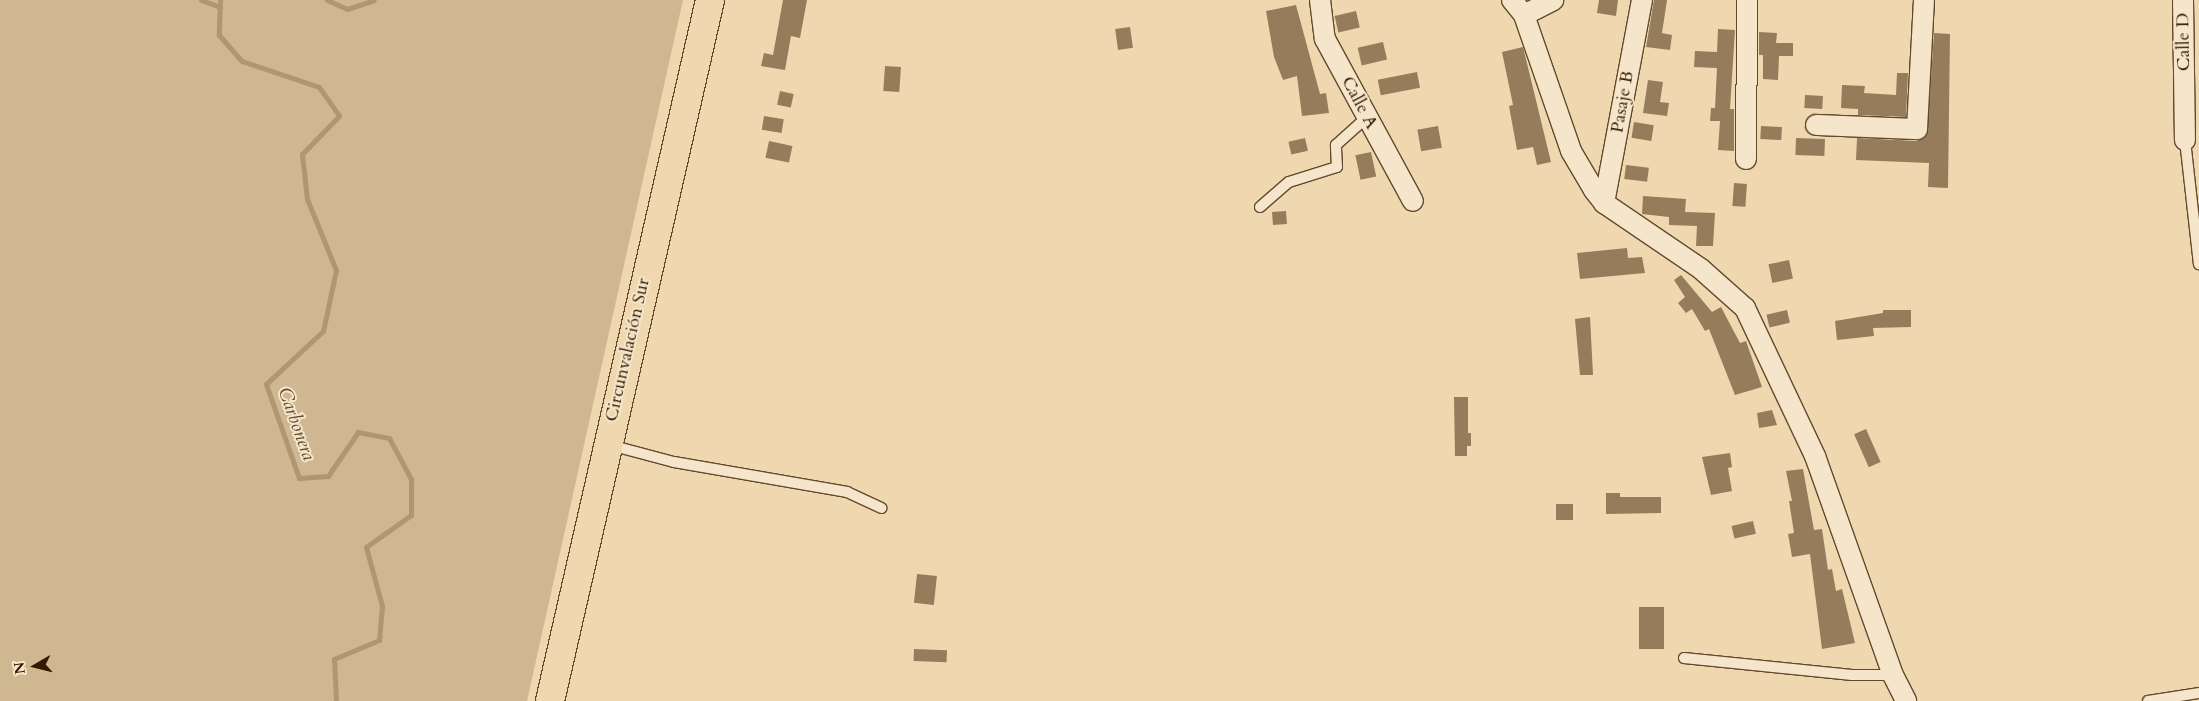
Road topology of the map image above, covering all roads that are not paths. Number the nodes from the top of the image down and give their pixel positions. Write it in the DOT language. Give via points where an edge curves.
graph roads {
  1 [pos="710,0"];
  2 [pos="1320,0"];
  3 [pos="1553,0"];
  4 [pos="1642,0"];
  5 [pos="1747,0"];
  6 [pos="1924,0"];
  7 [pos="2183,0"];
  8 [pos="1518,7"];
  9 [pos="1366,118"];
  10 [pos="1816,125"];
  11 [pos="2185,140"];
  12 [pos="1746,159"];
  13 [pos="1413,201"];
  14 [pos="1604,203"];
  15 [pos="1260,207"];
  16 [pos="2199,264"];
  17 [pos="607,444"];
  18 [pos="882,508"];
  19 [pos="1684,658"];
  20 [pos="1893,675"];
  21 [pos="2199,693"];
  22 [pos="550,701"];
  23 [pos="1906,701"];
  24 [pos="2148,701"];
  1 -- 17 [label="main road, Circunvalación Sur"];
  2 -- 9 [label="street, Calle A" via="1325,39"];
  3 -- 8 [label="street"];
  4 -- 14 [label="street, Pasaje B"];
  5 -- 12 [label="street"];
  6 -- 10 [label="street" via="1917,129"];
  7 -- 11 [label="street, Calle D"];
  8 -- 14 [label="street" via="1571,151"];
  9 -- 13 [label="street, Calle A"];
  9 -- 15 [label="lane" via="1336,145 1337,167 1289,182"];
  11 -- 16 [label="lane, Calle D"];
  14 -- 20 [label="street" via="1701,269 1745,308 1814,456"];
  17 -- 18 [label="lane" via="674,462 847,492"];
  17 -- 22 [label="main road, Circunvalación Sur"];
  19 -- 20 [label="lane"];
  20 -- 23 [label="street"];
  21 -- 24 [label="lane"];
}
